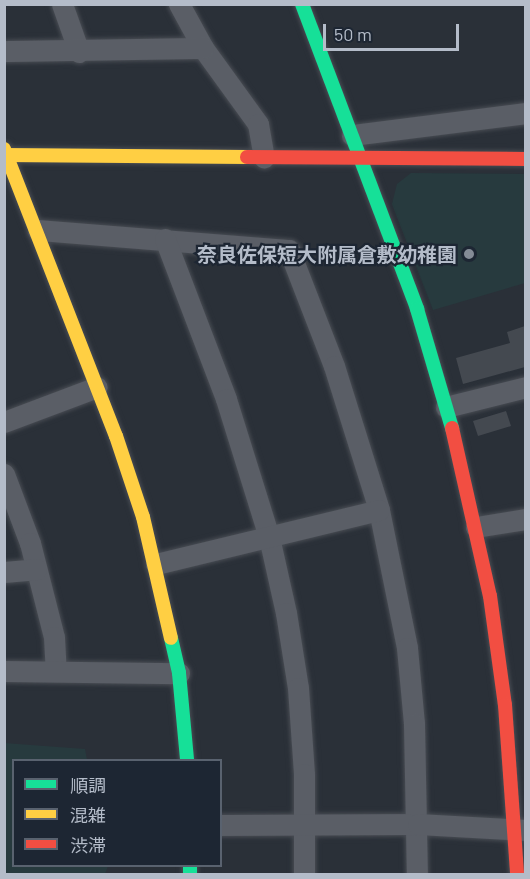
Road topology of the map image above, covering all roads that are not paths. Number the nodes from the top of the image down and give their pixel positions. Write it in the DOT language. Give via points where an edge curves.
graph roads {
  1 [pos="62,4"];
  2 [pos="179,4"];
  3 [pos="302,4"];
  4 [pos="203,48"];
  5 [pos="4,51"];
  6 [pos="79,52"];
  7 [pos="525,113"];
  8 [pos="352,135"];
  9 [pos="6,153"];
  10 [pos="359,156"];
  11 [pos="264,157"];
  12 [pos="525,159"];
  13 [pos="38,230"];
  14 [pos="165,239"];
  15 [pos="97,387"];
  16 [pos="525,387"];
  17 [pos="446,407"];
  18 [pos="4,422"];
  19 [pos="4,474"];
  20 [pos="379,510"];
  21 [pos="525,519"];
  22 [pos="476,527"];
  23 [pos="269,537"];
  24 [pos="156,564"];
  25 [pos="36,569"];
  26 [pos="4,572"];
  27 [pos="4,671"];
  28 [pos="56,671"];
  29 [pos="178,674"];
  30 [pos="187,759"];
  31 [pos="304,824"];
  32 [pos="418,824"];
  33 [pos="222,825"];
  34 [pos="521,830"];
  35 [pos="304,874"];
  36 [pos="417,874"];
  37 [pos="518,874"];
  1 -- 6 [label="street"];
  2 -- 4 [label="street"];
  3 -- 8 [label="street"];
  4 -- 6 [label="street"];
  4 -- 11 [label="street" via="258,124"];
  5 -- 6 [label="street"];
  7 -- 8 [label="street"];
  8 -- 10 [label="street"];
  9 -- 11 [label="street"];
  9 -- 13 [label="street"];
  10 -- 11 [label="street"];
  10 -- 12 [label="street"];
  10 -- 17 [label="street" via="417,309"];
  13 -- 14 [label="street"];
  13 -- 15 [label="street"];
  14 -- 20 [label="street" via="289,250 334,366"];
  14 -- 23 [label="street" via="226,399"];
  15 -- 18 [label="street"];
  15 -- 24 [label="street"];
  16 -- 17 [label="street"];
  17 -- 22 [label="street"];
  19 -- 25 [label="street"];
  20 -- 23 [label="street"];
  20 -- 32 [label="street" via="407,648"];
  21 -- 22 [label="street"];
  22 -- 34 [label="street" via="506,705"];
  23 -- 24 [label="street"];
  23 -- 31 [label="street" via="298,688"];
  24 -- 29 [label="street"];
  25 -- 26 [label="street"];
  25 -- 28 [label="street" via="54,637"];
  27 -- 28 [label="street"];
  28 -- 29 [label="street"];
  29 -- 30 [label="street"];
  31 -- 32 [label="street"];
  31 -- 33 [label="street"];
  31 -- 35 [label="street"];
  32 -- 34 [label="street"];
  32 -- 36 [label="street"];
  34 -- 37 [label="street"];
}
